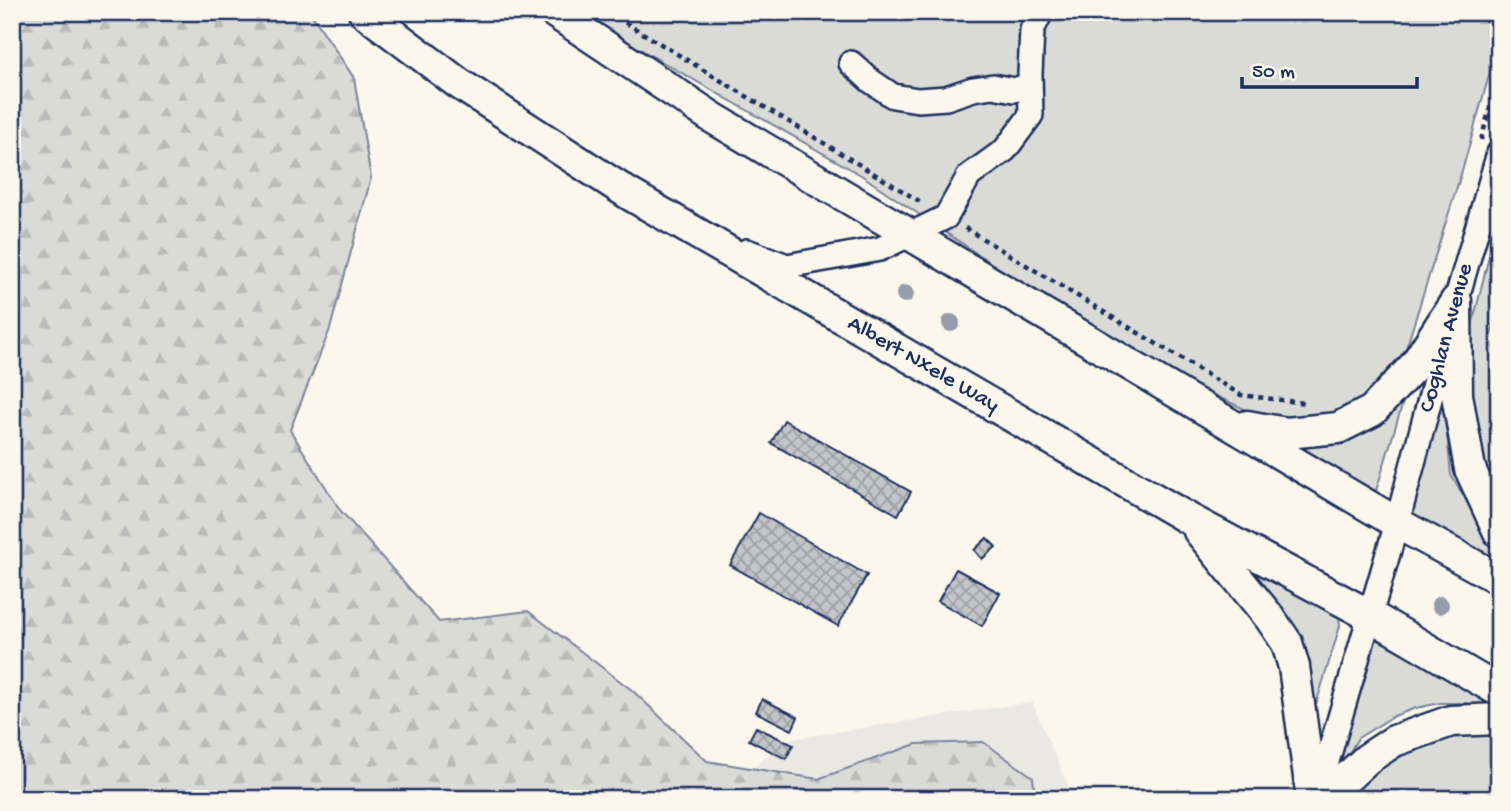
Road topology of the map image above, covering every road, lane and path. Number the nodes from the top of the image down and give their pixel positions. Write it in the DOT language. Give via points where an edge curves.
graph roads {
  1 [pos="364,12"];
  2 [pos="554,12"];
  3 [pos="608,12"];
  4 [pos="1041,12"];
  5 [pos="851,63"];
  6 [pos="1499,76"];
  7 [pos="1030,85"];
  8 [pos="1490,147"];
  9 [pos="946,217"];
  10 [pos="685,227"];
  11 [pos="911,236"];
  12 [pos="1456,301"];
  13 [pos="1307,403"];
  14 [pos="1226,422"];
  15 [pos="1189,519"];
  16 [pos="1397,523"];
  17 [pos="1499,533"];
  18 [pos="1499,579"];
  19 [pos="1369,615"];
  20 [pos="1499,691"];
  21 [pos="1499,719"];
  22 [pos="1314,799"];
  23 [pos="1324,799"];
  1 -- 10 [label="main road, Albert Nxele Way" via="458,83"];
  2 -- 11 [label="main road" via="713,118"];
  3 -- 9 [label="path"];
  4 -- 7 [label="street" via="1032,30"];
  5 -- 7 [label="street" via="892,96 918,100 993,86 1014,90"];
  6 -- 8 [label="path"];
  7 -- 9 [label="street" via="1031,115 1005,150 969,176"];
  8 -- 12 [label="street, Coghlan Avenue"];
  9 -- 11 [label="street"];
  9 -- 13 [label="path" via="1241,395"];
  10 -- 11 [label="street" via="787,266 880,249"];
  10 -- 15 [label="main road, Albert Nxele Way"];
  11 -- 14 [label="main road"];
  12 -- 14 [label="main road" via="1415,365 1372,411 1338,428 1286,433"];
  12 -- 16 [label="street, Coghlan Avenue"];
  12 -- 17 [label="main road" via="1457,395 1470,470"];
  14 -- 16 [label="main road"];
  15 -- 19 [label="main road, Albert Nxele Way"];
  15 -- 22 [label="main road" via="1287,643"];
  16 -- 18 [label="main road"];
  16 -- 19 [label="street, Coghlan Avenue"];
  19 -- 20 [label="main road, Albert Nxele Way"];
  19 -- 22 [label="street, Coghlan Avenue"];
  21 -- 23 [label="main road" via="1451,721 1394,741"];
}
